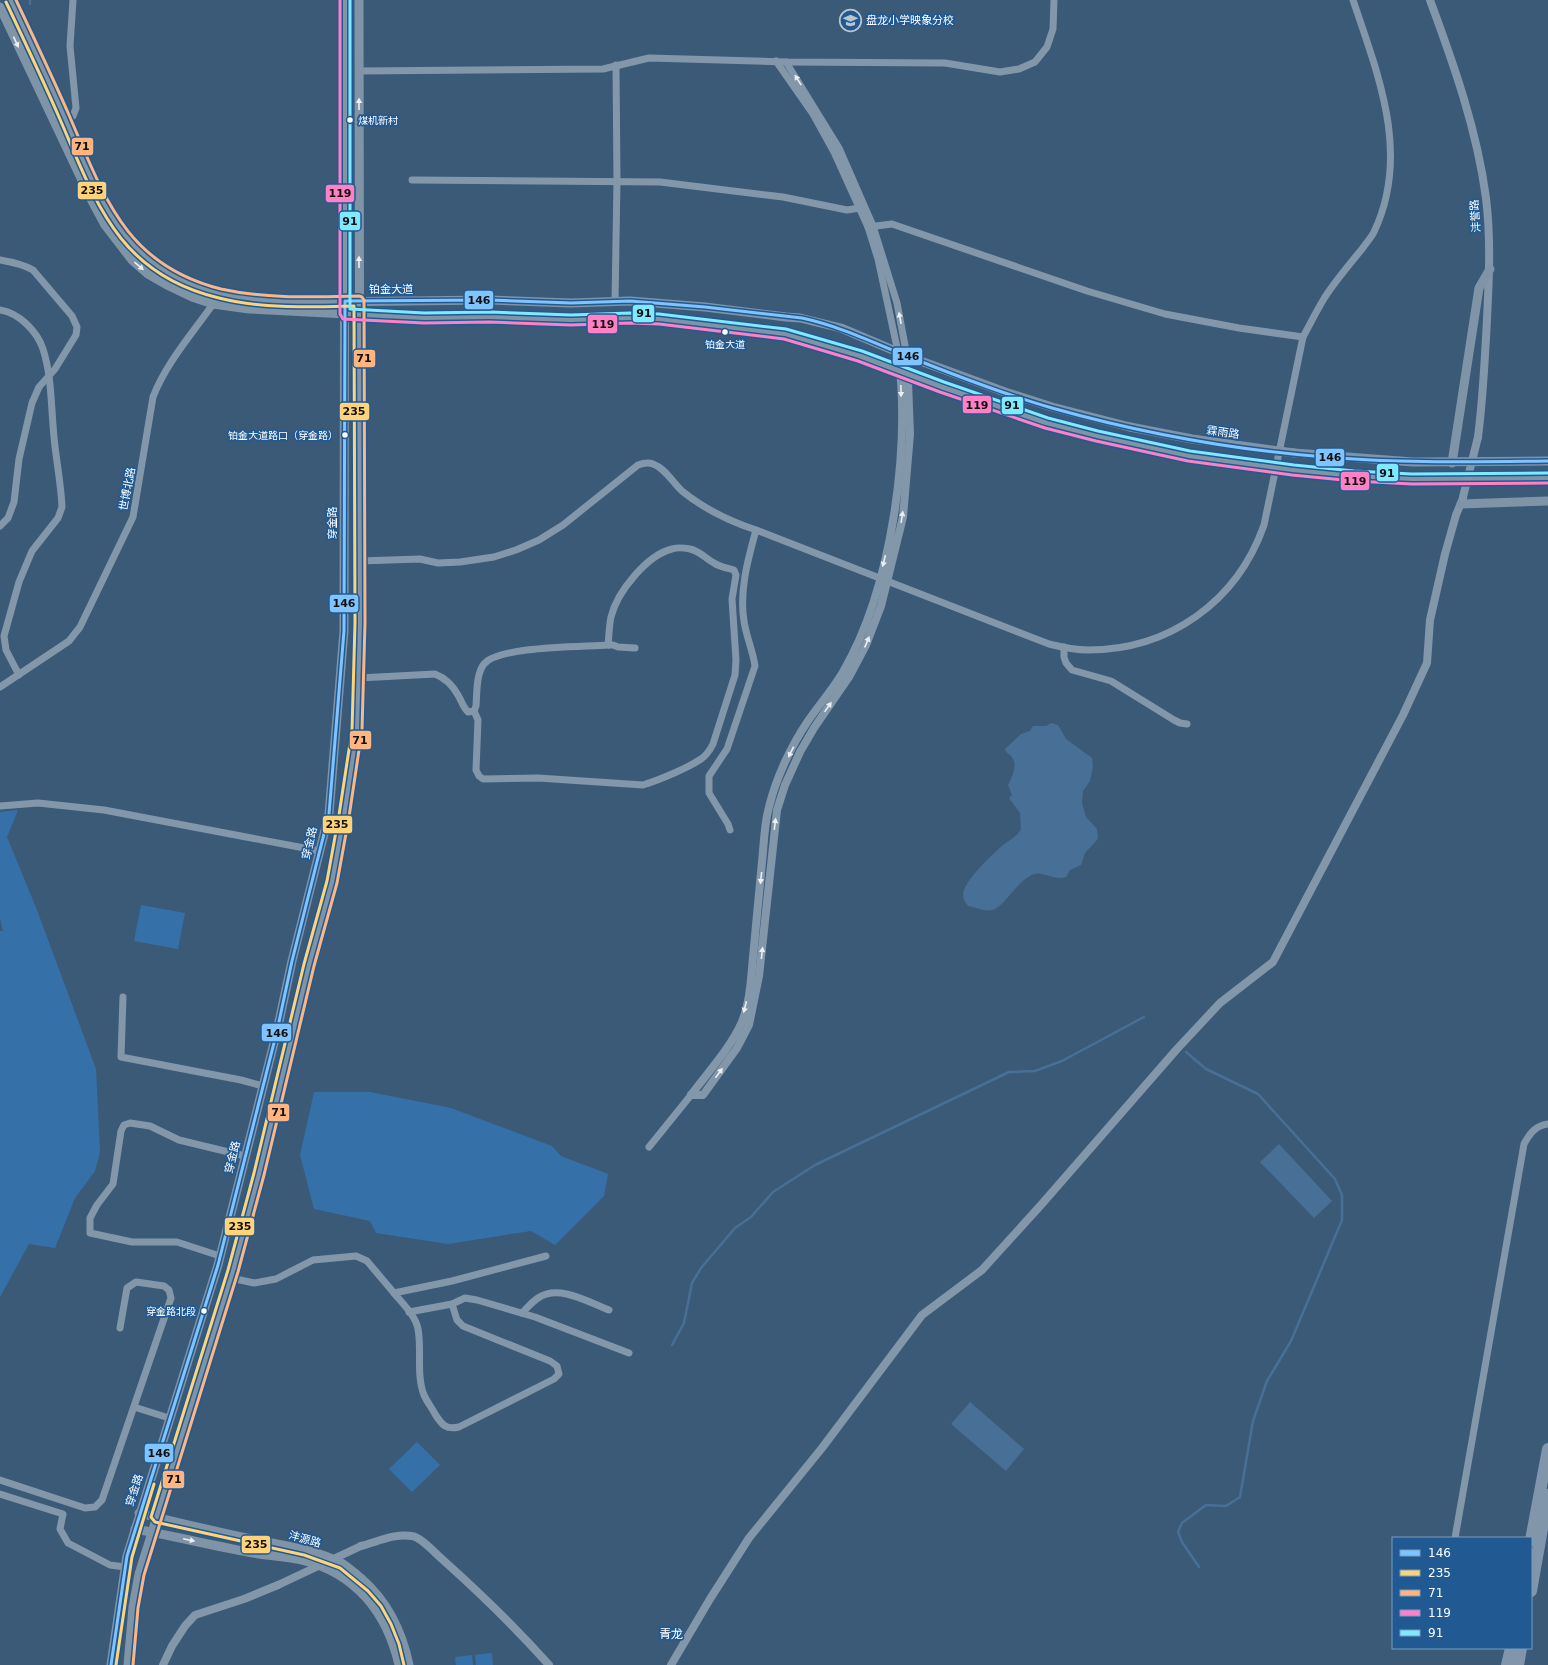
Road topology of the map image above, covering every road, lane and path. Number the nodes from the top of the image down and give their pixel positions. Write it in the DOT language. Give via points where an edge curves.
graph roads {
  1 [pos="10,0"];
  2 [pos="73,0"];
  3 [pos="345,0"];
  4 [pos="359,0"];
  5 [pos="1054,0"];
  6 [pos="1353,0"];
  7 [pos="1430,0"];
  8 [pos="0,7"];
  9 [pos="776,62"];
  10 [pos="786,62"];
  11 [pos="616,65"];
  12 [pos="359,71"];
  13 [pos="67,122"];
  14 [pos="412,180"];
  15 [pos="617,181"];
  16 [pos="860,208"];
  17 [pos="871,226"];
  18 [pos="0,260"];
  19 [pos="1490,269"];
  20 [pos="345,301"];
  21 [pos="359,301"];
  22 [pos="615,302"];
  23 [pos="213,304"];
  24 [pos="0,310"];
  25 [pos="345,314"];
  26 [pos="359,314"];
  27 [pos="1303,337"];
  28 [pos="898,352"];
  29 [pos="907,356"];
  30 [pos="905,373"];
  31 [pos="48,376"];
  32 [pos="1548,461"];
  33 [pos="1452,463"];
  34 [pos="1548,478"];
  35 [pos="1462,500"];
  36 [pos="1548,501"];
  37 [pos="0,526"];
  38 [pos="756,530"];
  39 [pos="360,561"];
  40 [pos="884,580"];
  41 [pos="608,645"];
  42 [pos="1064,647"];
  43 [pos="635,648"];
  44 [pos="19,675"];
  45 [pos="359,678"];
  46 [pos="0,687"];
  47 [pos="474,711"];
  48 [pos="1187,724"];
  49 [pos="0,806"];
  50 [pos="730,830"];
  51 [pos="320,851"];
  52 [pos="123,997"];
  53 [pos="262,1086"];
  54 [pos="691,1095"];
  55 [pos="1548,1124"];
  56 [pos="649,1147"];
  57 [pos="245,1156"];
  58 [pos="220,1256"];
  59 [pos="546,1256"];
  60 [pos="231,1278"];
  61 [pos="394,1293"];
  62 [pos="452,1304"];
  63 [pos="609,1310"];
  64 [pos="409,1312"];
  65 [pos="522,1313"];
  66 [pos="120,1328"];
  67 [pos="629,1353"];
  68 [pos="134,1407"];
  69 [pos="170,1418"];
  70 [pos="1548,1449"];
  71 [pos="0,1480"];
  72 [pos="0,1494"];
  73 [pos="1548,1496"];
  74 [pos="139,1513"];
  75 [pos="156,1517"];
  76 [pos="135,1528"];
  77 [pos="151,1532"];
  78 [pos="1455,1537"];
  79 [pos="1532,1537"];
  80 [pos="124,1567"];
  81 [pos="1532,1584"];
  82 [pos="1511,1649"];
  83 [pos="1521,1649"];
  84 [pos="111,1665"];
  85 [pos="128,1665"];
  86 [pos="163,1665"];
  87 [pos="399,1665"];
  88 [pos="409,1665"];
  89 [pos="550,1665"];
  90 [pos="671,1665"];
  91 [pos="1507,1665"];
  92 [pos="1518,1665"];
  1 -- 13 [label="main road, 铂金大道"];
  2 -- 13 [label="street" via="70,46 76,108"];
  3 -- 20 [label="main road, 穿金路"];
  4 -- 12 [label="main road"];
  5 -- 10 [label="street" via="1053,29 1047,47 1035,62 1019,69 1000,72 944,63"];
  6 -- 27 [label="street" via="1388,115 1391,173 1385,203 1374,233 1325,297"];
  7 -- 19 [label="street, 沣誉路" via="1465,100 1476,142 1486,199"];
  8 -- 23 [label="main road, one-way" via="90,197 118,243 148,274 186,295"];
  9 -- 10 [label="street"];
  9 -- 11 [label="street" via="649,58"];
  9 -- 16 [label="street" via="813,114"];
  17 -- 10 [label="street, one-way" via="839,148"];
  11 -- 12 [label="street" via="603,69"];
  11 -- 15 [label="street"];
  21 -- 12 [label="main road, one-way"];
  13 -- 20 [label="main road, 铂金大道" via="101,199 113,219 137,250 159,267 196,286 231,296 251,299"];
  14 -- 15 [label="street"];
  15 -- 16 [label="street" via="660,182 783,196 847,210"];
  15 -- 22 [label="street"];
  16 -- 17 [label="street"];
  17 -- 27 [label="street" via="892,224 1087,291 1165,314"];
  17 -- 28 [label="street"];
  29 -- 17 [label="street, one-way" via="897,303"];
  18 -- 31 [label="street" via="33,270 72,316 77,327 76,335"];
  19 -- 33 [label="main road" via="1479,288"];
  19 -- 35 [label="street, 沣誉路, bridge" via="1484,385 1478,437"];
  20 -- 21 [label="main road, 铂金大道"];
  20 -- 25 [label="main road, 穿金路"];
  21 -- 22 [label="main road, 铂金大道"];
  21 -- 26 [label="main road"];
  22 -- 28 [label="main road, 铂金大道" via="661,302 800,318 841,328"];
  23 -- 25 [label="main road" via="249,309"];
  23 -- 44 [label="street, 世博北路" via="168,366 155,392 133,516 80,627 69,641"];
  24 -- 31 [label="street" via="15,314 38,338 43,349"];
  25 -- 26 [label="main road"];
  25 -- 51 [label="main road, 穿金路" via="344,631 329,814"];
  26 -- 30 [label="main road" via="424,318 630,318 696,323 784,334 836,348"];
  26 -- 39 [label="main road"];
  27 -- 42 [label="street" via="1264,525 1258,544 1234,582 1204,611 1165,635 1119,648 1087,650"];
  28 -- 29 [label="main road, 铂金大道"];
  28 -- 30 [label="street"];
  29 -- 30 [label="street"];
  29 -- 33 [label="main road, 霖雨路, bridge" via="1052,407 1192,439 1294,454 1398,462"];
  30 -- 34 [label="main road, bridge" via="1047,423 1189,456 1293,470 1412,479"];
  30 -- 40 [label="street" via="896,501"];
  31 -- 37 [label="street" via="39,387 32,403 19,459 14,502 8,518"];
  31 -- 44 [label="street" via="62,507 58,518 32,551 19,582 4,636 6,650"];
  32 -- 33 [label="main road, 霖雨路"];
  35 -- 36 [label="main road"];
  35 -- 90 [label="street, 沣誉路" via="1430,620 1427,663 1403,716 1273,962 1220,1002 982,1270 922,1316 822,1448 749,1538"];
  38 -- 39 [label="street" via="732,522 706,508 654,464 645,462 563,525 516,550 494,557 460,562 438,563 420,559"];
  38 -- 40 [label="street"];
  38 -- 50 [label="street" via="742,598 744,622 755,666 727,749 708,776 709,794"];
  39 -- 45 [label="main road"];
  40 -- 42 [label="street" via="1034,638"];
  40 -- 54 [label="street" via="842,673 807,723 777,782 769,808 751,975 742,1022 730,1043"];
  41 -- 43 [label="street"];
  41 -- 47 [label="street" via="520,651 488,660 479,674"];
  41 -- 47 [label="street" via="611,617 618,600 642,568 653,559 670,549 692,549 715,564 734,570 736,575 732,599 735,675 713,744 701,759 643,785 538,778 483,779 476,770 478,720"];
  42 -- 48 [label="street" via="1066,664 1072,670 1111,681 1180,724"];
  44 -- 46 [label="street, 世博北路"];
  45 -- 47 [label="street" via="434,674 450,684 468,712"];
  45 -- 60 [label="main road" via="357,730 332,882"];
  49 -- 51 [label="street" via="38,803 104,810"];
  51 -- 53 [label="main road, 穿金路"];
  52 -- 53 [label="street" via="122,1057"];
  53 -- 57 [label="main road, 穿金路"];
  54 -- 56 [label="street"];
  55 -- 78 [label="street" via="1531,1131 1524,1144"];
  57 -- 58 [label="main road, 穿金路"];
  57 -- 58 [label="street" via="179,1140 150,1126 130,1122 124,1125 121,1131 113,1184 90,1218 90,1233 132,1242 176,1242"];
  58 -- 69 [label="main road, 穿金路"];
  59 -- 61 [label="street" via="452,1281"];
  60 -- 61 [label="street" via="254,1282 276,1279 313,1260 356,1256 367,1261"];
  60 -- 75 [label="main road"];
  61 -- 64 [label="street"];
  62 -- 64 [label="street"];
  62 -- 64 [label="street" via="457,1320 463,1326 550,1361 557,1366 559,1374 554,1379 459,1427 450,1429 438,1419 424,1395 418,1328"];
  62 -- 65 [label="street" via="465,1298"];
  63 -- 65 [label="street" via="560,1292 548,1293 537,1298"];
  65 -- 67 [label="street"];
  66 -- 68 [label="street" via="127,1288 136,1282 164,1286 169,1290 170,1298"];
  68 -- 69 [label="street"];
  68 -- 71 [label="street" via="102,1500 95,1507 80,1506"];
  69 -- 74 [label="main road, 穿金路"];
  70 -- 79 [label="highway"];
  72 -- 80 [label="street" via="63,1514 60,1530 68,1543 110,1565"];
  73 -- 81 [label="highway"];
  74 -- 75 [label="main road, 沣源路"];
  74 -- 76 [label="main road, 穿金路"];
  75 -- 77 [label="main road"];
  75 -- 88 [label="main road, 沣源路" via="305,1550 342,1564 371,1587 385,1603 396,1622"];
  76 -- 77 [label="main road, 沣源路"];
  76 -- 80 [label="main road, 穿金路"];
  77 -- 85 [label="main road" via="133,1607"];
  77 -- 87 [label="main road, 沣源路, one-way" via="256,1554 302,1560 337,1573 364,1594 376,1610 394,1646"];
  80 -- 84 [label="main road, 穿金路"];
  82 -- 91 [label="highway"];
  83 -- 92 [label="highway"];
  86 -- 89 [label="street, bridge" via="184,1626 195,1615 278,1585 361,1546 396,1536 413,1536 427,1546"];
}
